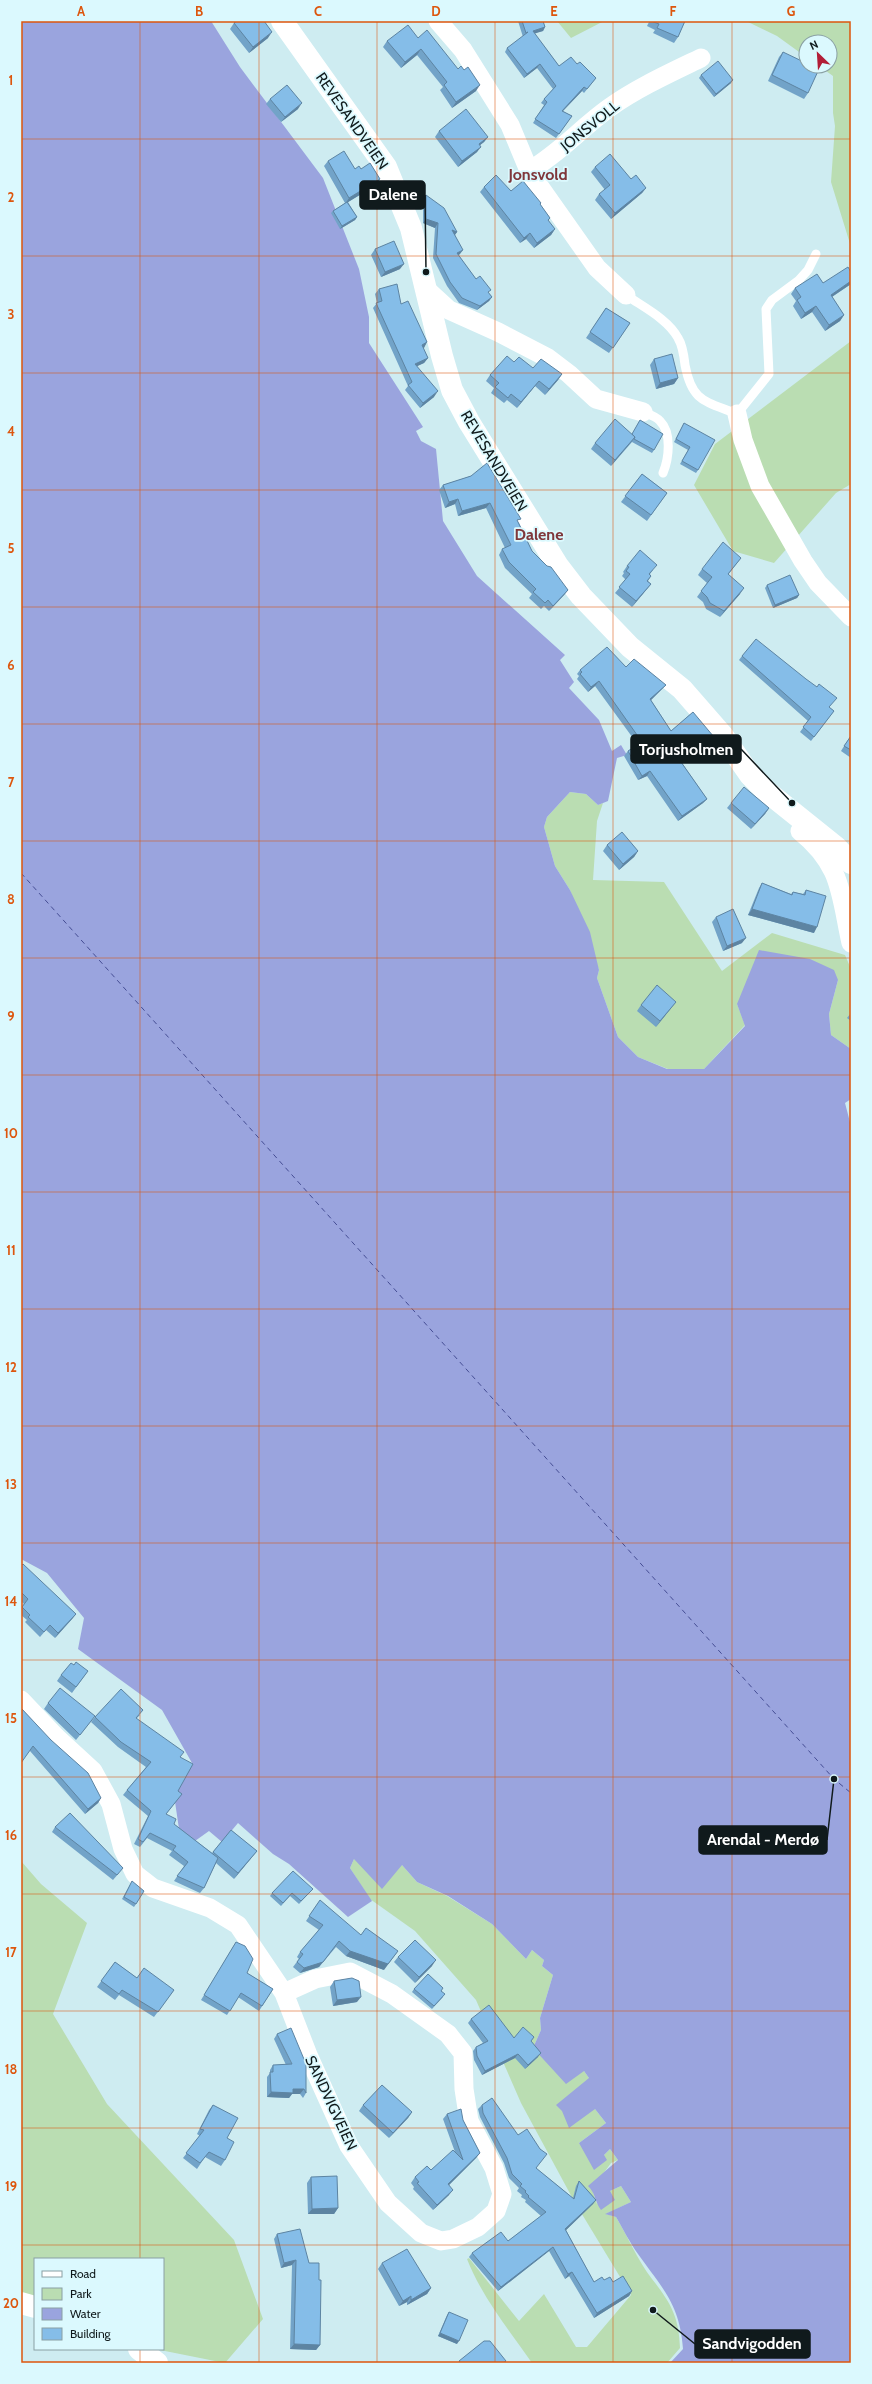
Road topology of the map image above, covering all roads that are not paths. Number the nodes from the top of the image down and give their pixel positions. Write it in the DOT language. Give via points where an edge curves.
graph roads {
  1 [pos="282,21"];
  2 [pos="438,21"];
  3 [pos="701,58"];
  4 [pos="529,171"];
  5 [pos="816,254"];
  6 [pos="426,289"];
  7 [pos="626,295"];
  8 [pos="643,412"];
  9 [pos="737,414"];
  10 [pos="663,473"];
  11 [pos="851,617"];
  12 [pos="782,805"];
  13 [pos="851,863"];
  14 [pos="851,943"];
  15 [pos="21,1700"];
  16 [pos="284,1993"];
  17 [pos="21,2303"];
  18 [pos="34,2307"];
  19 [pos="140,2350"];
  20 [pos="157,2363"];
  1 -- 6 [label="main road, REVESANDVEIEN" via="386,167 411,228"];
  2 -- 4 [label="street" via="463,50 510,125"];
  3 -- 4 [label="street, JONSVOLL" via="655,80 609,108 576,138"];
  4 -- 7 [label="street" via="597,268"];
  5 -- 9 [label="lane" via="808,270 799,280 772,300 766,309 769,374"];
  6 -- 8 [label="street" via="449,310 548,358 596,400"];
  6 -- 12 [label="main road, REVESANDVEIEN" via="452,390 558,566 581,596 630,647 682,689 723,736 750,775"];
  7 -- 9 [label="lane" via="662,320 676,334 682,348 691,389 701,399"];
  8 -- 10 [label="lane" via="658,419 666,432 668,456"];
  9 -- 11 [label="street" via="743,440 760,486 818,583"];
  12 -- 13 [label="main road, REVESANDVEIEN" via="836,847"];
  12 -- 14 [label="street" via="782,814 817,845 837,876"];
  15 -- 16 [label="street, SANDVIGVEIEN" via="93,1771 111,1804 123,1850 135,1874 153,1888 210,1908 238,1926"];
  16 -- 16 [label="street, SANDVIGVEIEN" via="308,2055 349,2146 388,2203 421,2233 441,2241 453,2239 478,2227 496,2211 502,2194 494,2168 469,2121 464,2089 463,2053 448,2034 392,1994 350,1972 315,1979"];
  17 -- 18 [label="main road"];
  19 -- 20 [label="main road"];
}
